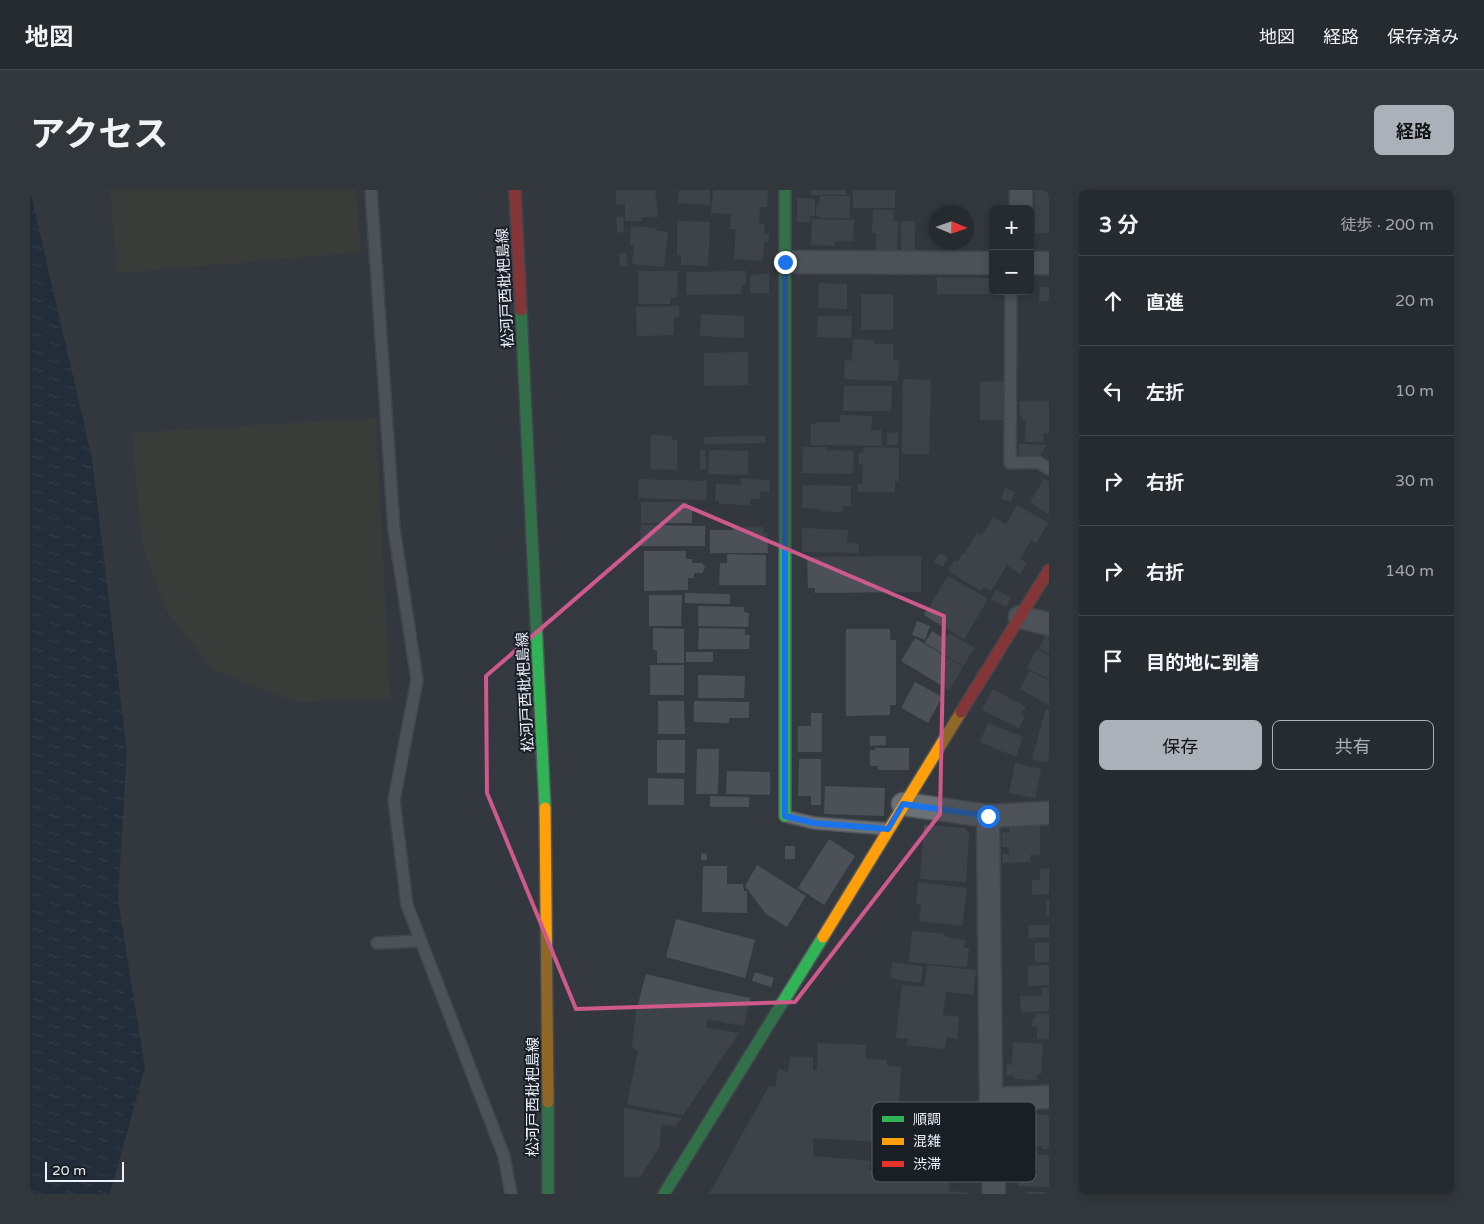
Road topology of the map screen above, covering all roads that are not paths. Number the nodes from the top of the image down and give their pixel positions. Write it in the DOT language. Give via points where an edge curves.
graph roads {
  1 [pos="371,190"];
  2 [pos="515,190"];
  3 [pos="785,190"];
  4 [pos="1021,190"];
  5 [pos="1021,205"];
  6 [pos="785,262"];
  7 [pos="989,263"];
  8 [pos="1034,263"];
  9 [pos="1049,263"];
  10 [pos="1011,295"];
  11 [pos="1049,468"];
  12 [pos="1049,570"];
  13 [pos="1020,617"];
  14 [pos="1049,624"];
  15 [pos="903,804"];
  16 [pos="1049,813"];
  17 [pos="785,816"];
  18 [pos="988,816"];
  19 [pos="888,829"];
  20 [pos="421,940"];
  21 [pos="377,943"];
  22 [pos="1049,1097"];
  23 [pos="991,1099"];
  24 [pos="991,1102"];
  25 [pos="511,1194"];
  26 [pos="548,1194"];
  27 [pos="664,1194"];
  1 -- 20 [label="lane" via="394,529 416,680 394,800 407,905"];
  2 -- 26 [label="street, 松河戸西枇杷島線" via="546,824"];
  3 -- 6 [label="street"];
  4 -- 5 [label="street"];
  6 -- 7 [label="street"];
  6 -- 17 [label="street"];
  8 -- 9 [label="street"];
  10 -- 11 [label="lane" via="1010,463 1038,462"];
  12 -- 13 [label="street"];
  13 -- 14 [label="street"];
  13 -- 15 [label="street"];
  15 -- 18 [label="street"];
  15 -- 19 [label="street"];
  16 -- 18 [label="street"];
  17 -- 19 [label="lane" via="814,823"];
  18 -- 23 [label="street"];
  19 -- 27 [label="street"];
  20 -- 21 [label="lane"];
  20 -- 25 [label="lane" via="504,1156"];
  22 -- 23 [label="street"];
  23 -- 24 [label="street"];
}
